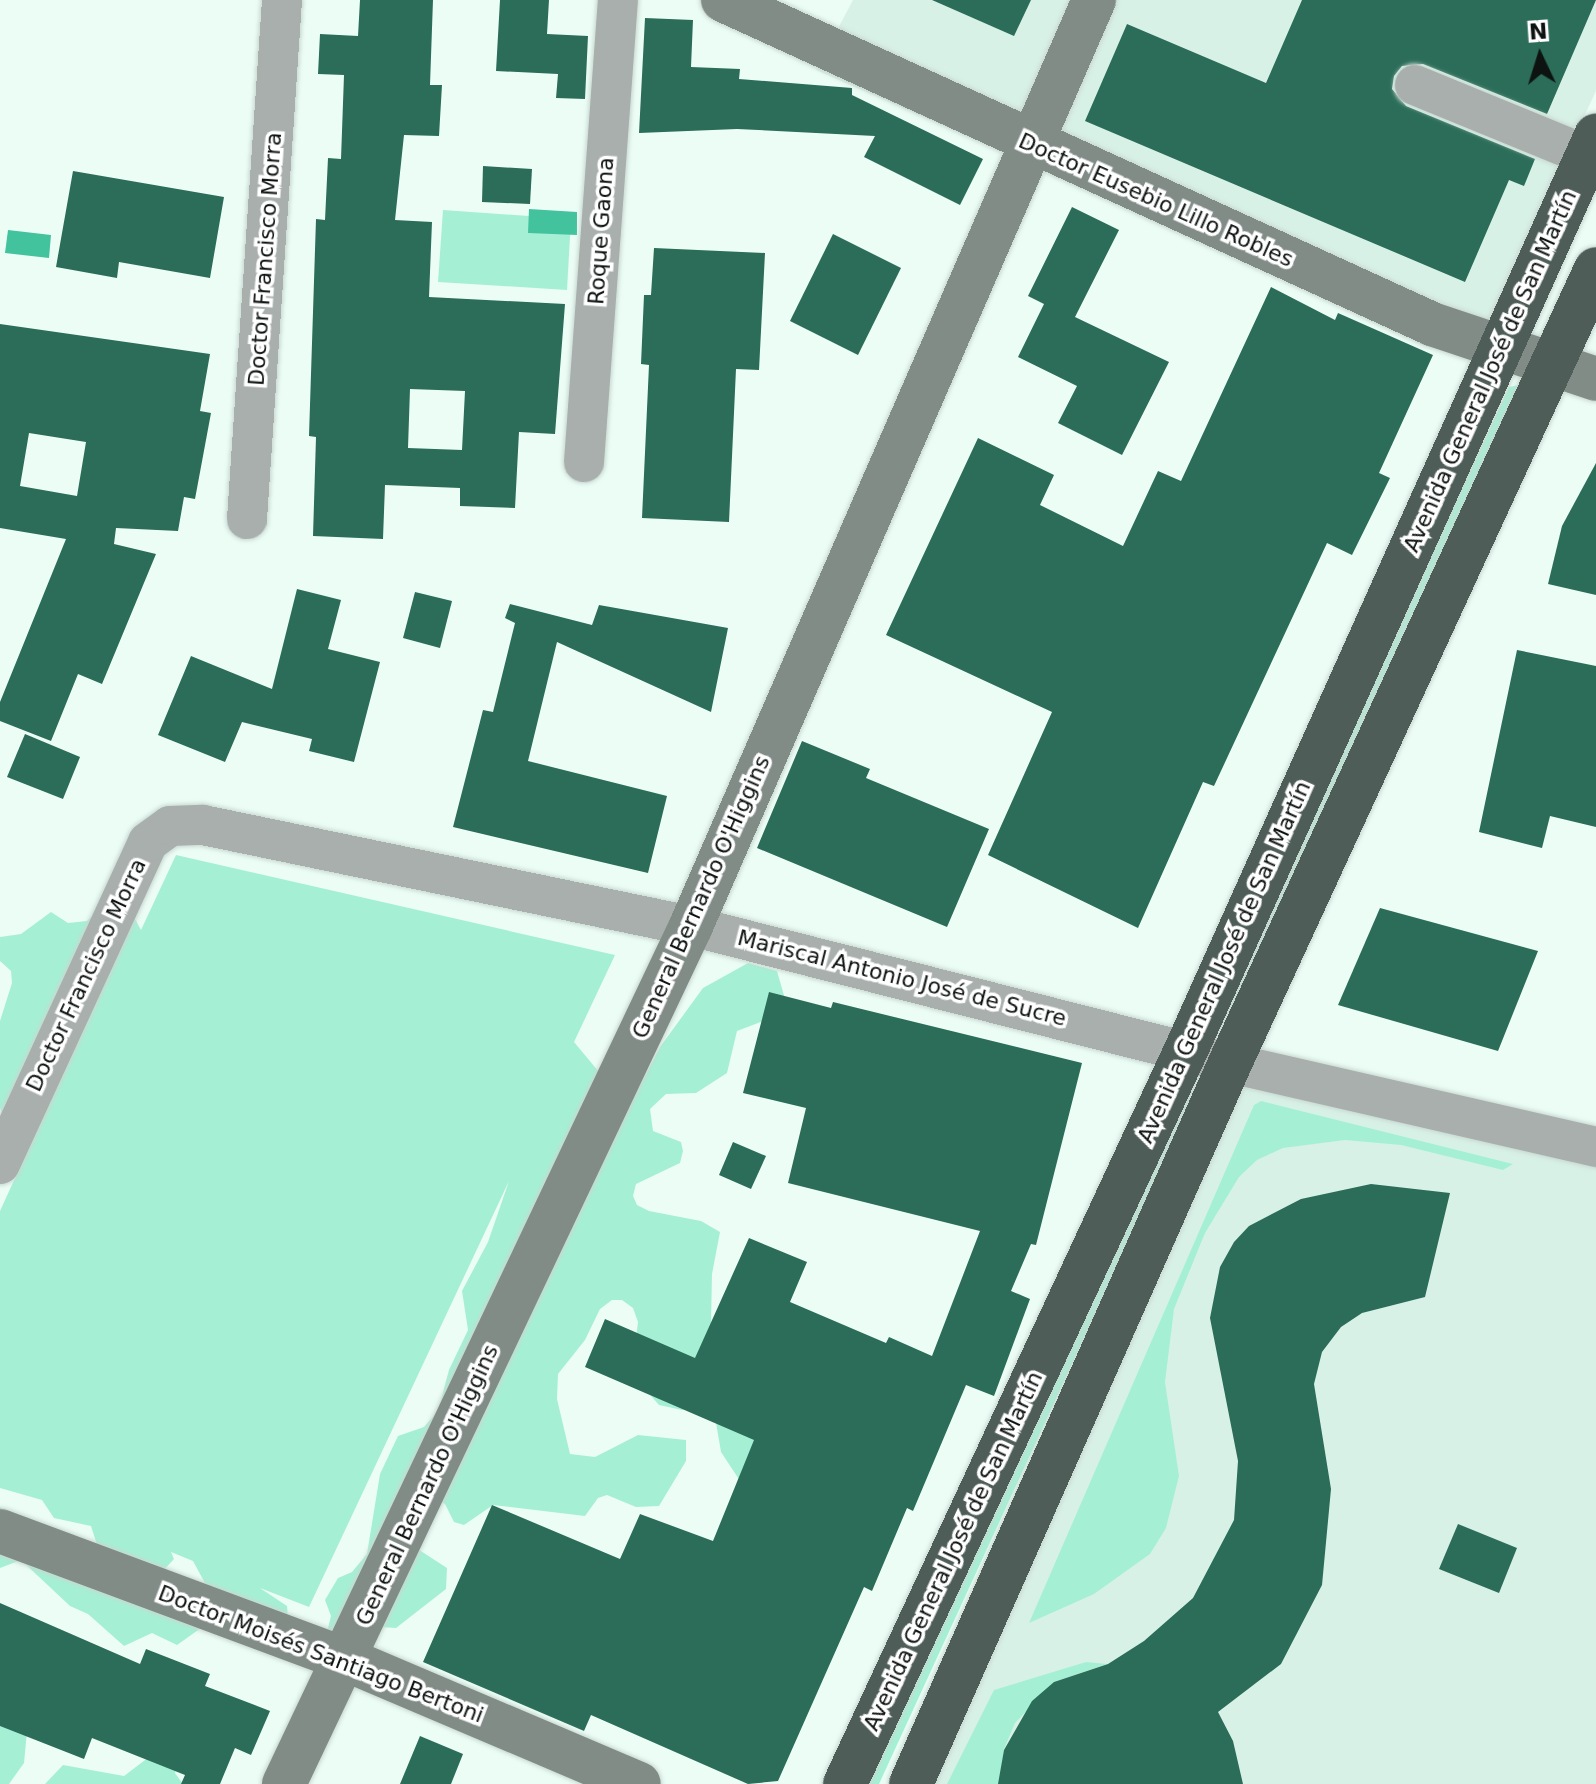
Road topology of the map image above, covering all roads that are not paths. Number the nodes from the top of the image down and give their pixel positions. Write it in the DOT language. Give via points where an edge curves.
graph roads {
  1 [pos="282,0"];
  2 [pos="618,0"];
  3 [pos="723,0"];
  4 [pos="1094,0"];
  5 [pos="1415,85"];
  6 [pos="1581,142"];
  7 [pos="1029,144"];
  8 [pos="1596,269"];
  9 [pos="1500,348"];
  10 [pos="1552,366"];
  11 [pos="1596,379"];
  12 [pos="584,462"];
  13 [pos="247,519"];
  14 [pos="203,825"];
  15 [pos="691,926"];
  16 [pos="1187,1048"];
  17 [pos="1230,1063"];
  18 [pos="1596,1147"];
  19 [pos="0,1164"];
  20 [pos="0,1531"];
  21 [pos="345,1659"];
  22 [pos="284,1784"];
  23 [pos="639,1784"];
  24 [pos="845,1784"];
  25 [pos="911,1784"];
  1 -- 13 [label="street, Doctor Francisco Morra"];
  2 -- 12 [label="street, Roque Gaona"];
  3 -- 7 [label="street, Doctor Eusebio Lillo Robles"];
  4 -- 7 [label="street, General Bernardo O'Higgins"];
  5 -- 6 [label="street"];
  6 -- 9 [label="highway, Avenida General José de San Martín"];
  7 -- 9 [label="street, Doctor Eusebio Lillo Robles" via="1432,324"];
  7 -- 15 [label="street, General Bernardo O'Higgins"];
  8 -- 10 [label="highway"];
  9 -- 10 [label="street, Doctor Eusebio Lillo Robles"];
  9 -- 16 [label="highway, Avenida General José de San Martín"];
  10 -- 11 [label="street, Doctor Eusebio Lillo Robles"];
  10 -- 17 [label="highway"];
  14 -- 15 [label="street, Mariscal Antonio José de Sucre"];
  14 -- 19 [label="street, Doctor Francisco Morra" via="170,826 148,842"];
  15 -- 16 [label="street, Mariscal Antonio José de Sucre"];
  15 -- 21 [label="street, General Bernardo O'Higgins"];
  16 -- 17 [label="street, Mariscal Antonio José de Sucre"];
  16 -- 24 [label="highway, Avenida General José de San Martín"];
  17 -- 18 [label="street, Mariscal Antonio José de Sucre"];
  17 -- 25 [label="highway"];
  20 -- 21 [label="street, Doctor Moisés Santiago Bertoni"];
  21 -- 22 [label="street, General Bernardo O'Higgins"];
  21 -- 23 [label="street, Doctor Moisés Santiago Bertoni"];
}
